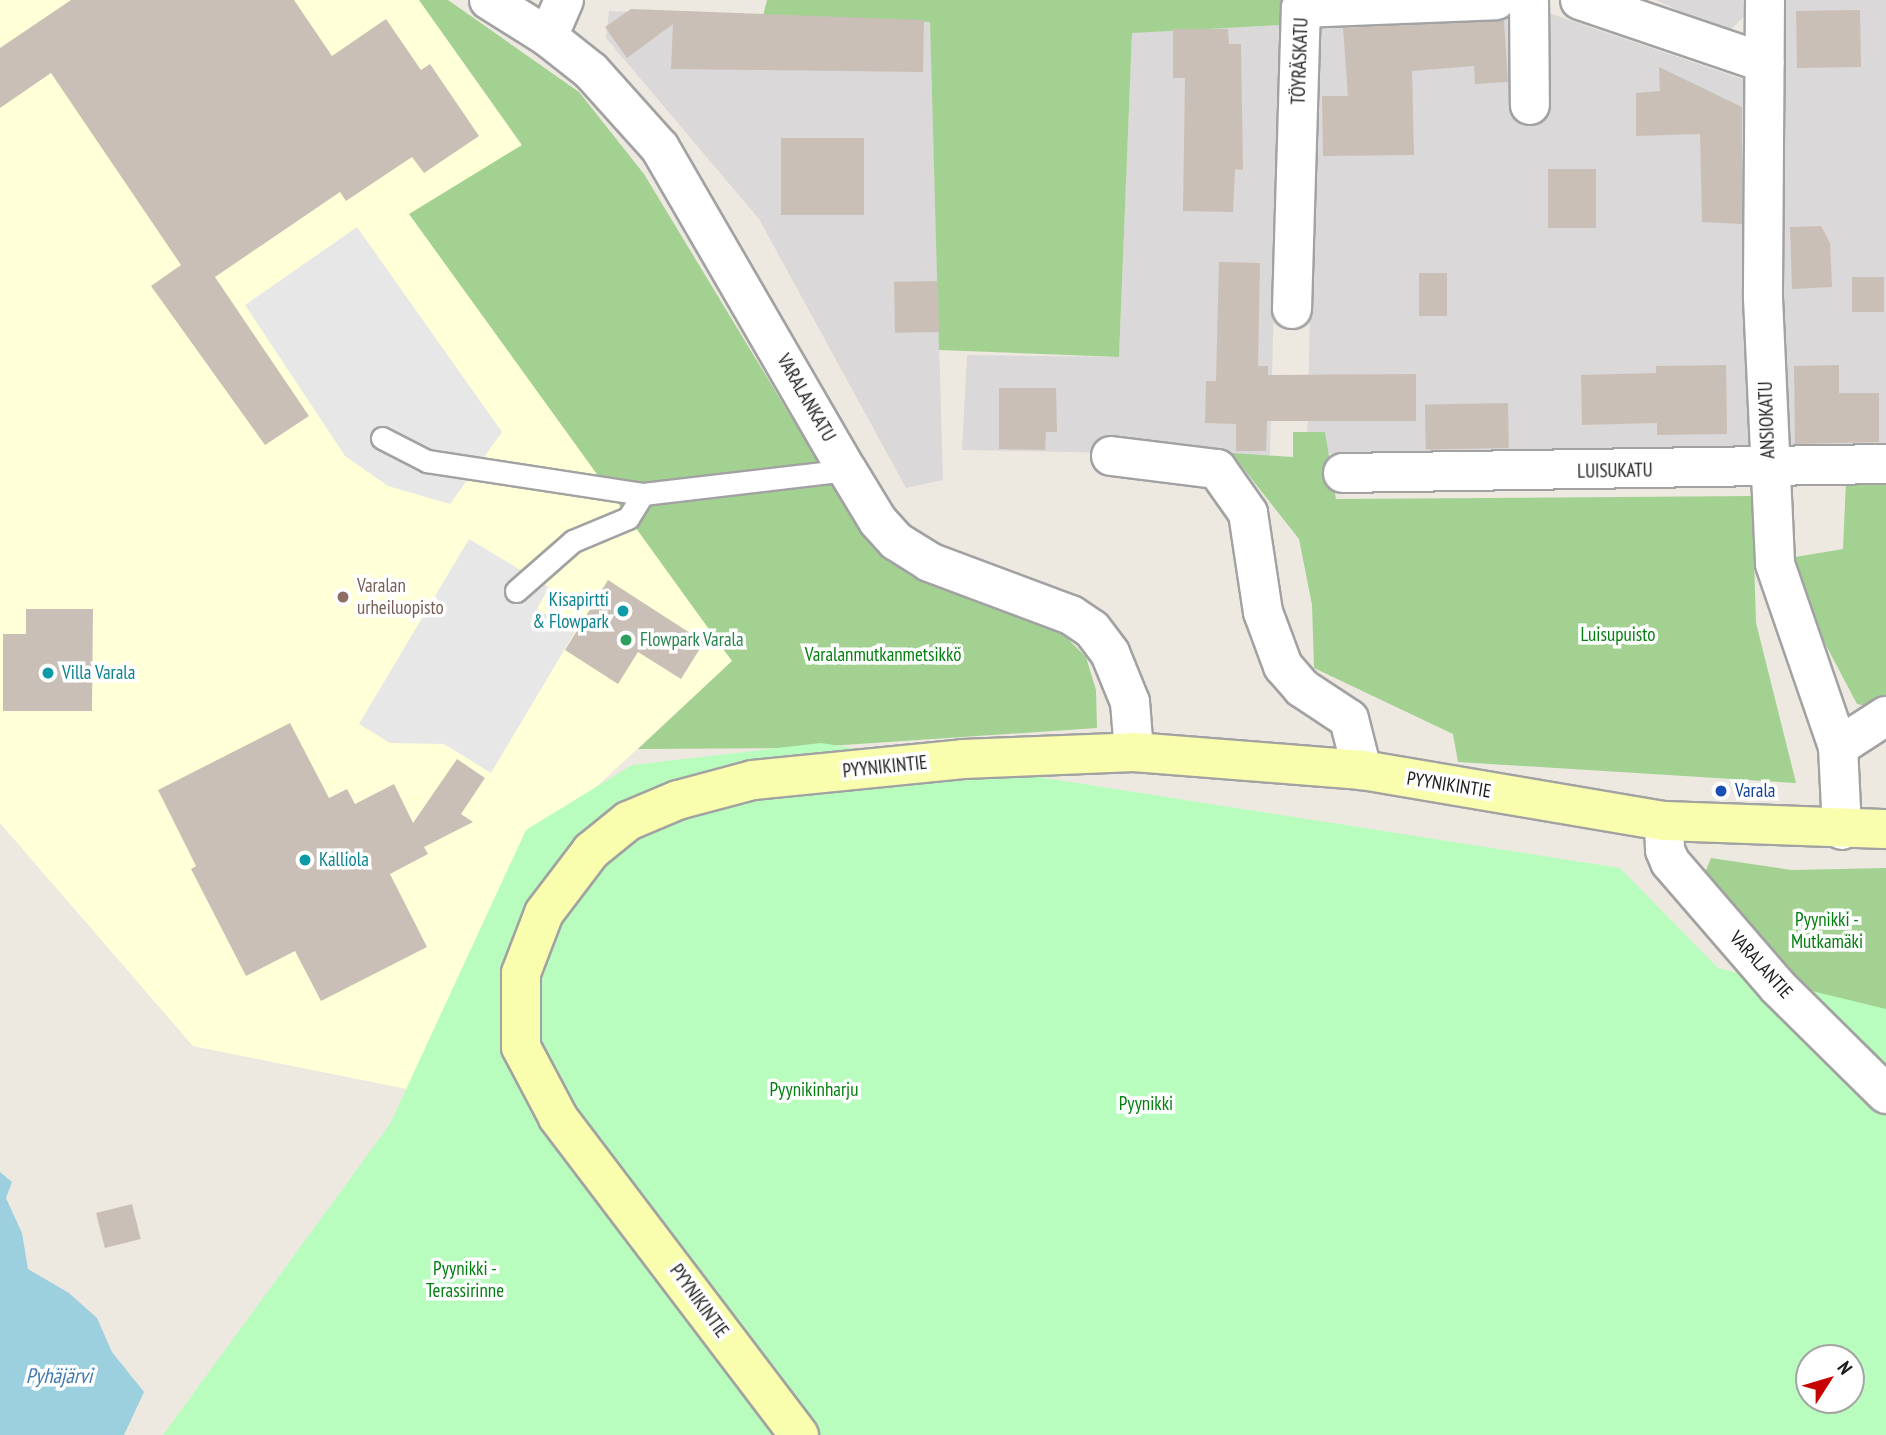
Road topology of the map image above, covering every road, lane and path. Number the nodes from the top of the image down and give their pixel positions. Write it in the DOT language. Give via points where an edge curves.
graph roads {
  1 [pos="489,0"];
  2 [pos="564,0"];
  3 [pos="1496,0"];
  4 [pos="1529,0"];
  5 [pos="1580,0"];
  6 [pos="1765,0"];
  7 [pos="548,37"];
  8 [pos="1765,63"];
  9 [pos="1530,105"];
  10 [pos="1292,309"];
  11 [pos="383,438"];
  12 [pos="1111,456"];
  13 [pos="1886,464"];
  14 [pos="1769,469"];
  15 [pos="847,470"];
  16 [pos="1343,473"];
  17 [pos="643,494"];
  18 [pos="516,591"];
  19 [pos="1886,716"];
  20 [pos="1838,747"];
  21 [pos="1134,752"];
  22 [pos="1362,771"];
  23 [pos="1664,821"];
  24 [pos="1886,829"];
  25 [pos="1842,830"];
  26 [pos="1886,1094"];
  27 [pos="799,1435"];
  1 -- 7 [label="street, VARALANKATU"];
  2 -- 7 [label="street"];
  3 -- 10 [label="street, TÖYRÄSKATU" via="1301,8"];
  4 -- 9 [label="street"];
  5 -- 8 [label="street"];
  6 -- 8 [label="street, ANSIOKATU"];
  7 -- 15 [label="street, VARALANKATU" via="591,71 660,148"];
  8 -- 14 [label="street, ANSIOKATU" via="1763,298"];
  11 -- 17 [label="lane" via="427,461"];
  12 -- 22 [label="street" via="1217,469 1248,513 1263,612 1283,666 1301,688 1349,719"];
  13 -- 14 [label="street, LUISUKATU"];
  14 -- 16 [label="street, LUISUKATU"];
  14 -- 20 [label="street, ANSIOKATU" via="1775,564"];
  15 -- 17 [label="lane"];
  15 -- 21 [label="street, VARALANKATU" via="878,521 897,541 929,562 1071,615 1092,629 1110,653 1130,702"];
  17 -- 18 [label="lane" via="628,518 573,541"];
  19 -- 20 [label="street"];
  20 -- 25 [label="street, ANSIOKATU"];
  21 -- 22 [label="street, PYYNIKINTIE"];
  21 -- 27 [label="street, PYYNIKINTIE" via="963,759 754,780 678,800 652,809 610,835 573,872 544,913 524,959 519,990 518,1028 529,1069 558,1118"];
  22 -- 23 [label="street, PYYNIKINTIE"];
  23 -- 25 [label="street, PYYNIKINTIE"];
  23 -- 26 [label="street, VARALANTIE" via="1670,862 1778,986"];
  24 -- 25 [label="street, PYYNIKINTIE"];
}
